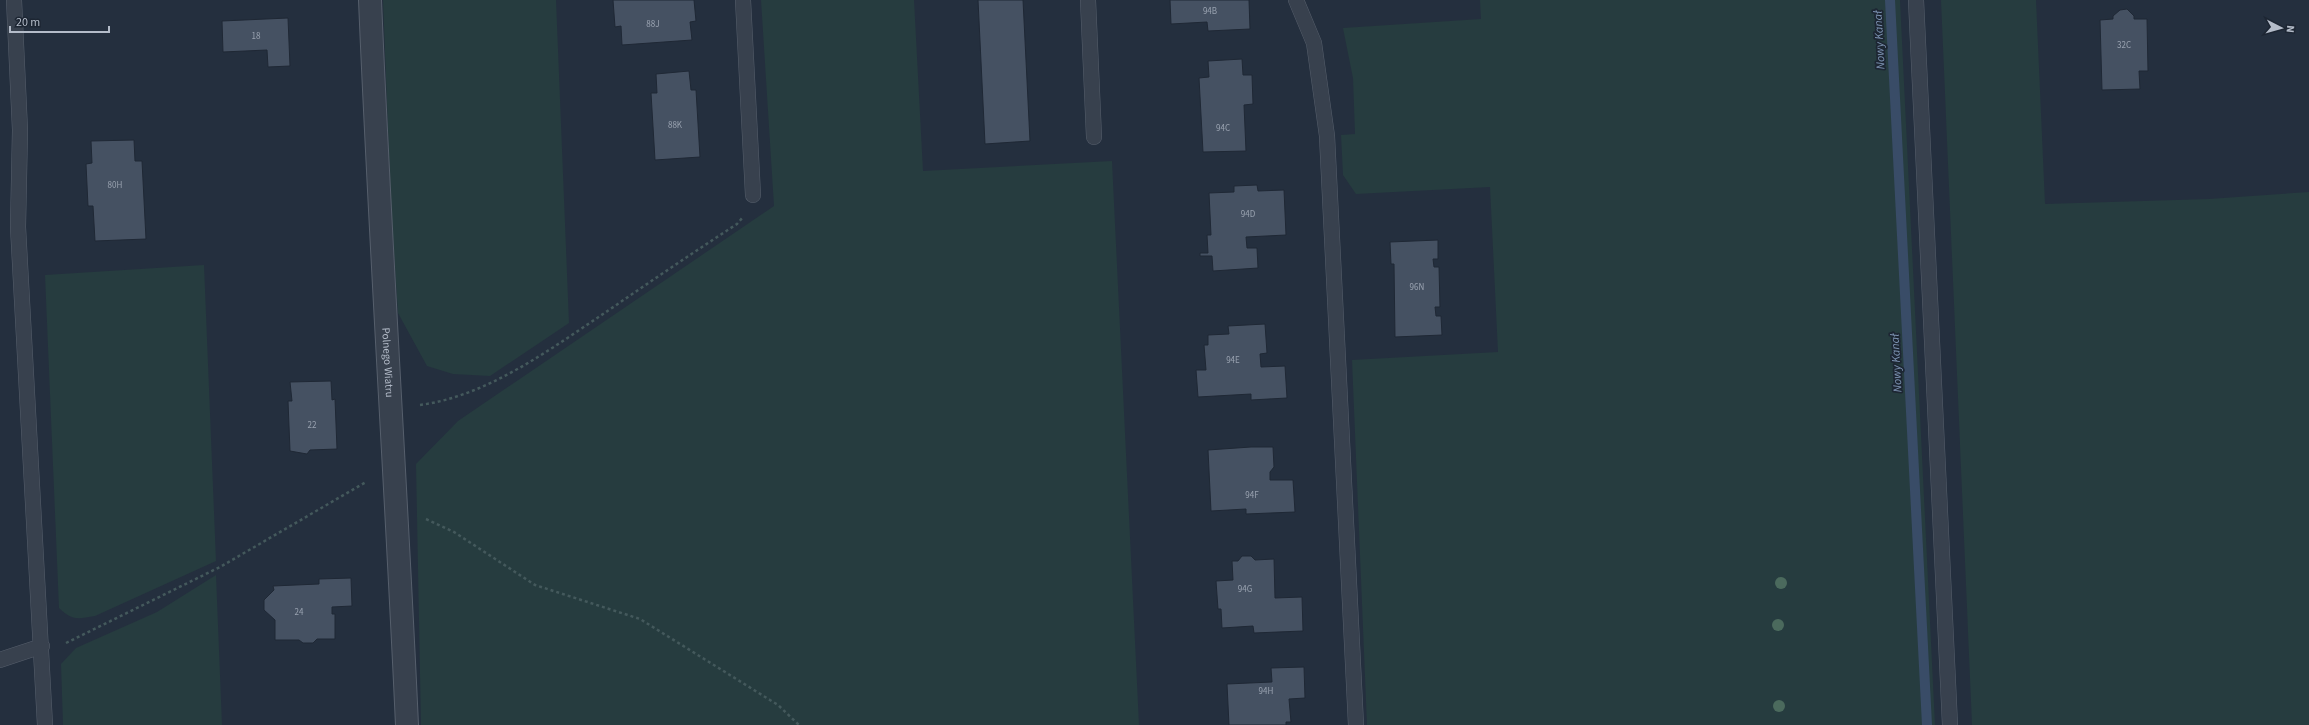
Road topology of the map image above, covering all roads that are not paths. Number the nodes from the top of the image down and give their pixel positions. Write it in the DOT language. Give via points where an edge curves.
graph roads {
  1 [pos="14,0"];
  2 [pos="370,0"];
  3 [pos="743,0"];
  4 [pos="1088,0"];
  5 [pos="1296,0"];
  6 [pos="1916,0"];
  7 [pos="1094,136"];
  8 [pos="753,195"];
  9 [pos="42,646"];
  10 [pos="0,660"];
  11 [pos="45,725"];
  12 [pos="407,725"];
  13 [pos="1356,725"];
  14 [pos="1950,725"];
  1 -- 9 [label="lane" via="20,130 18,227"];
  2 -- 12 [label="street, Polnego Wiatru"];
  3 -- 8 [label="lane"];
  4 -- 7 [label="lane"];
  5 -- 13 [label="lane" via="1314,43 1328,136"];
  6 -- 14 [label="lane"];
  9 -- 10 [label="lane"];
  9 -- 11 [label="lane"];
}
